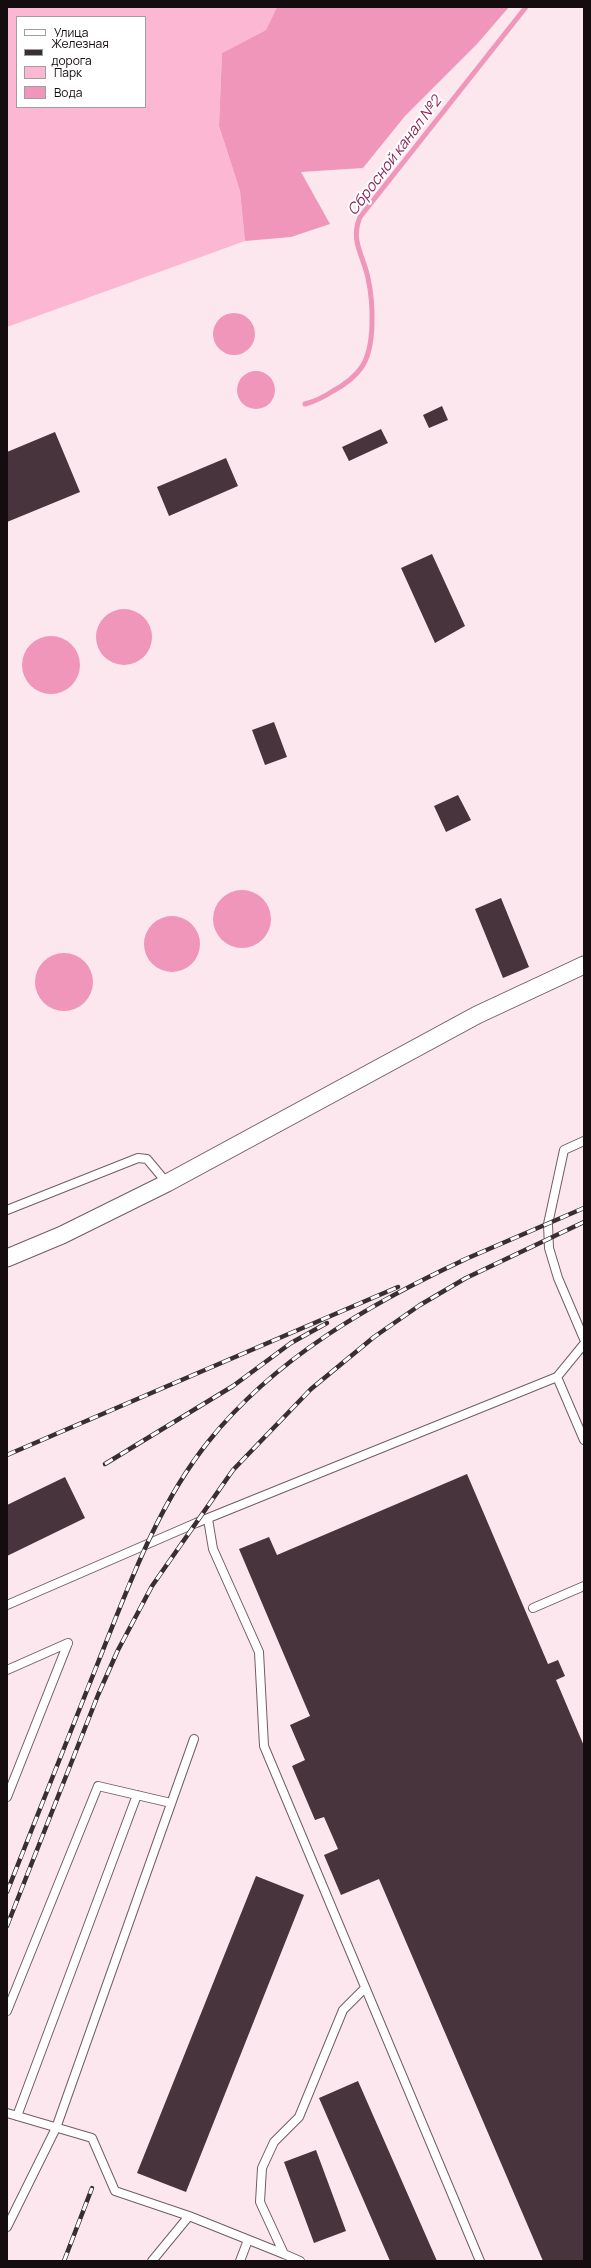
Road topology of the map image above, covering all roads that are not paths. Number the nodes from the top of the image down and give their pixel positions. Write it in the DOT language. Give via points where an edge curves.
graph roads {
  1 [pos="584,965"];
  2 [pos="584,1141"];
  3 [pos="168,1183"];
  4 [pos="7,1210"];
  5 [pos="7,1258"];
  6 [pos="584,1339"];
  7 [pos="584,1344"];
  8 [pos="557,1377"];
  9 [pos="584,1440"];
  10 [pos="208,1519"];
  11 [pos="584,1586"];
  12 [pos="7,1605"];
  13 [pos="533,1608"];
  14 [pos="7,1670"];
  15 [pos="194,1739"];
  16 [pos="138,1795"];
  17 [pos="7,1797"];
  18 [pos="171,1803"];
  19 [pos="365,1988"];
  20 [pos="7,2011"];
  21 [pos="7,2113"];
  22 [pos="17,2116"];
  23 [pos="56,2128"];
  24 [pos="189,2216"];
  25 [pos="7,2227"];
  26 [pos="248,2240"];
  27 [pos="284,2254"];
  28 [pos="152,2261"];
  29 [pos="240,2261"];
  30 [pos="300,2261"];
  31 [pos="480,2261"];
  1 -- 3 [label="street" via="477,1015"];
  2 -- 6 [label="lane" via="564,1150 548,1224 550,1256"];
  3 -- 4 [label="lane" via="147,1159 138,1158"];
  3 -- 5 [label="street" via="62,1235"];
  7 -- 8 [label="lane"];
  8 -- 9 [label="lane"];
  8 -- 10 [label="lane"];
  10 -- 12 [label="lane"];
  10 -- 19 [label="lane" via="213,1549 259,1652 264,1746"];
  11 -- 13 [label="lane"];
  14 -- 17 [label="lane" via="68,1643"];
  15 -- 18 [label="lane"];
  16 -- 18 [label="lane"];
  16 -- 20 [label="lane" via="98,1786"];
  16 -- 22 [label="lane"];
  18 -- 23 [label="lane"];
  19 -- 27 [label="lane" via="343,2010 298,2117 274,2142 262,2168 260,2202"];
  19 -- 31 [label="lane"];
  21 -- 22 [label="lane"];
  22 -- 23 [label="lane"];
  23 -- 24 [label="lane" via="92,2138 115,2191"];
  23 -- 25 [label="lane"];
  24 -- 26 [label="lane"];
  24 -- 28 [label="lane"];
  26 -- 27 [label="lane"];
  26 -- 29 [label="lane"];
  27 -- 30 [label="lane"];
}
